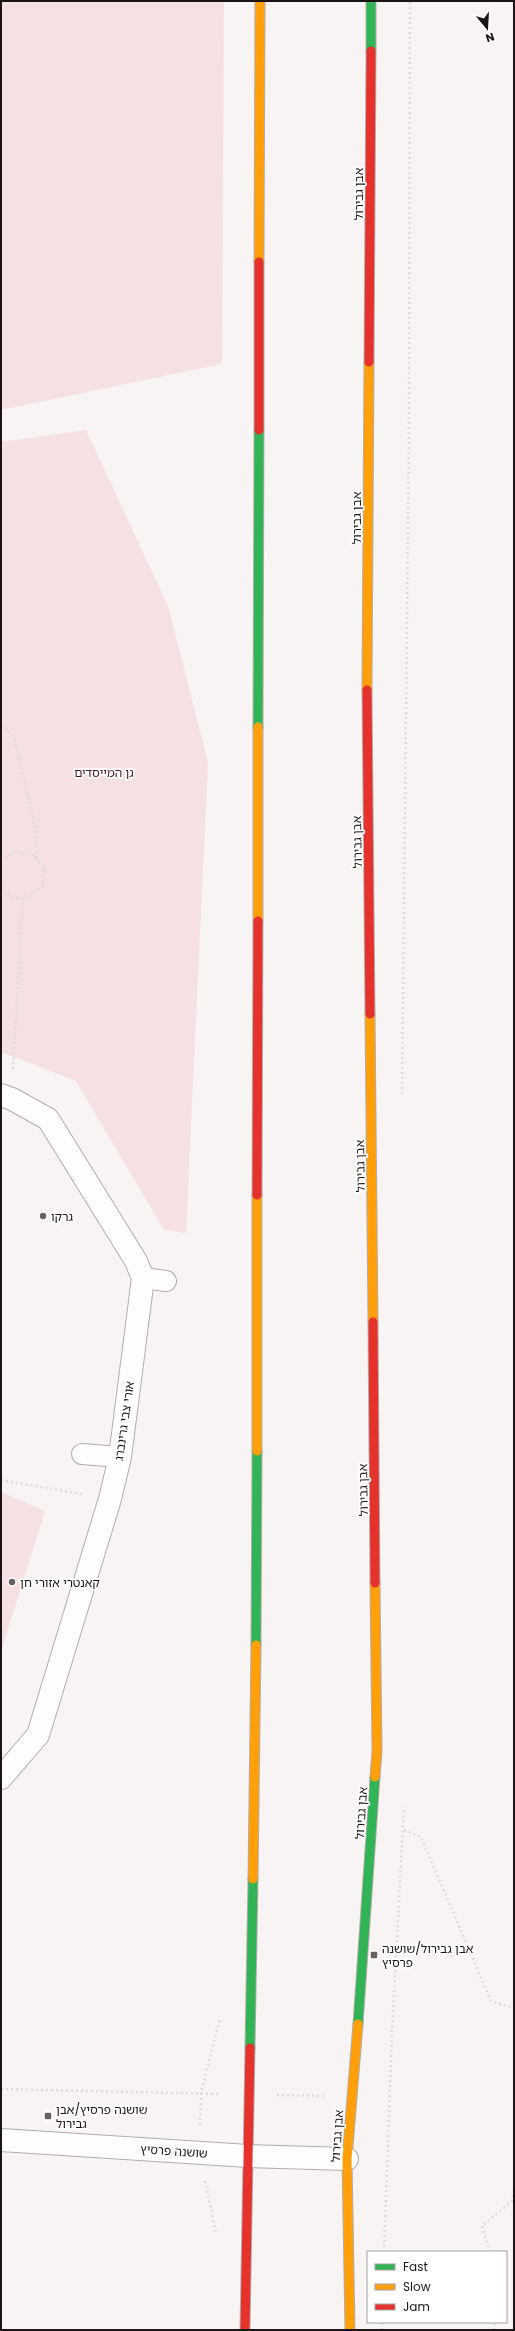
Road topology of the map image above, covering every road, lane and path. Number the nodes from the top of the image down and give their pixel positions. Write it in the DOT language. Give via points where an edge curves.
graph roads {
  1 [pos="260,1"];
  2 [pos="371,1"];
  3 [pos="410,1"];
  4 [pos="1,724"];
  5 [pos="37,858"];
  6 [pos="1,862"];
  7 [pos="1,887"];
  8 [pos="22,899"];
  9 [pos="402,1095"];
  10 [pos="7,1097"];
  11 [pos="143,1278"];
  12 [pos="166,1281"];
  13 [pos="82,1454"];
  14 [pos="120,1457"];
  15 [pos="1,1480"];
  16 [pos="110,1500"];
  17 [pos="1,1778"];
  18 [pos="404,1799"];
  19 [pos="373,1819"];
  20 [pos="404,1830"];
  21 [pos="514,2008"];
  22 [pos="1,2089"];
  23 [pos="248,2094"];
  24 [pos="353,2096"];
  25 [pos="1,2140"];
  26 [pos="248,2156"];
  27 [pos="347,2159"];
  28 [pos="514,2190"];
  29 [pos="384,2251"];
  30 [pos="490,2251"];
  31 [pos="245,2330"];
  32 [pos="350,2330"];
  1 -- 23 [label="street" via="256,1733"];
  2 -- 19 [label="street, אבן גבירול" via="368,664 377,1751"];
  3 -- 9 [label="path" via="409,428"];
  4 -- 5 [label="path" via="14,737 35,827"];
  5 -- 6 [label="path" via="32,854 13,852"];
  5 -- 8 [label="path" via="44,868 42,886 28,899"];
  7 -- 8 [label="path" via="10,897"];
  8 -- 10 [label="path"];
  10 -- 11 [label="street" via="48,1119 136,1261"];
  11 -- 12 [label="lane"];
  11 -- 14 [label="street, אורי צבי גרינברג"];
  13 -- 14 [label="lane"];
  14 -- 16 [label="street, אורי צבי גרינברג"];
  15 -- 16 [label="path"];
  16 -- 17 [label="street, אורי צבי גרינברג" via="38,1735"];
  18 -- 20 [label="path"];
  19 -- 20 [label="path"];
  19 -- 24 [label="street, אבן גבירול"];
  20 -- 21 [label="path" via="421,1837 491,2001"];
  20 -- 29 [label="path" via="392,2032"];
  22 -- 23 [label="path"];
  23 -- 24 [label="path"];
  23 -- 26 [label="street"];
  24 -- 27 [label="street, אבן גבירול"];
  25 -- 26 [label="street, שושנה פרסיץ"];
  26 -- 27 [label="street, שושנה פרסיץ"];
  26 -- 31 [label="street"];
  27 -- 32 [label="street, אבן גבירול"];
  28 -- 30 [label="path" via="512,2201 482,2226"];
}
